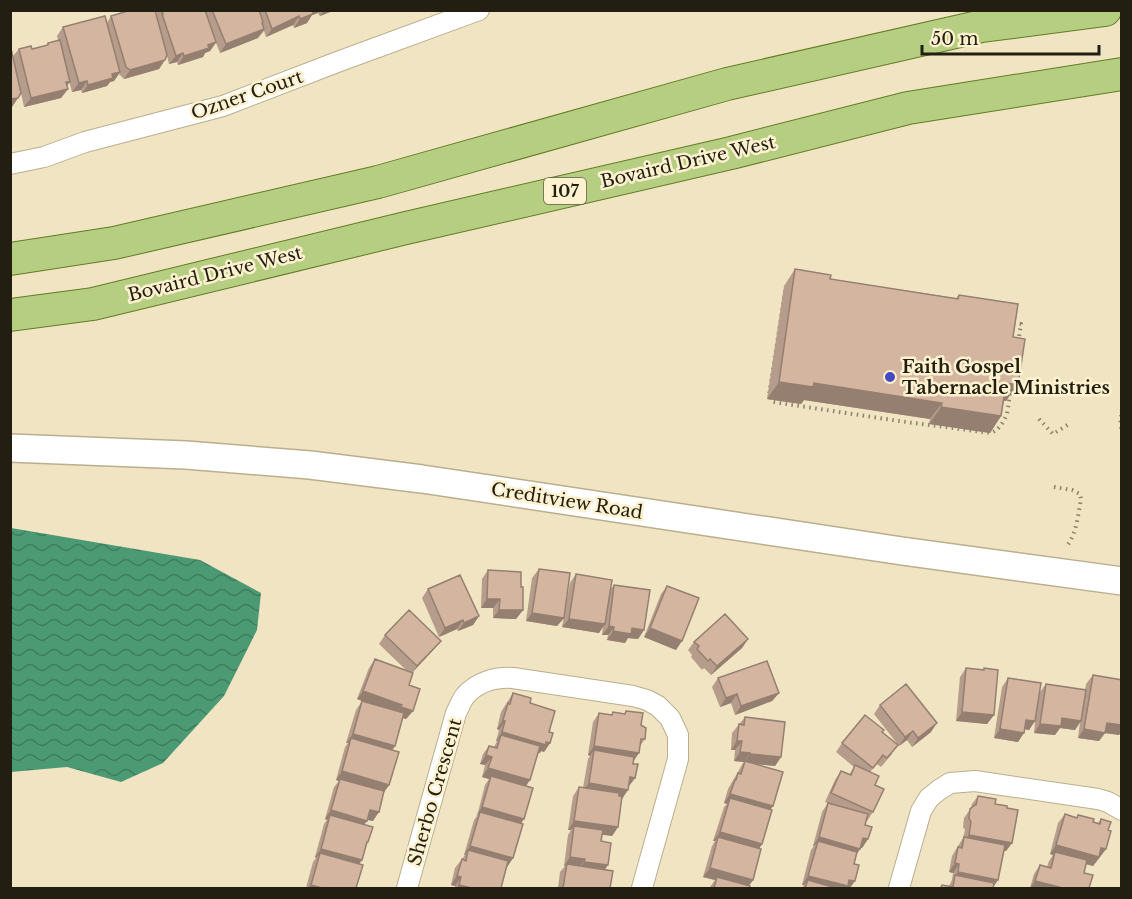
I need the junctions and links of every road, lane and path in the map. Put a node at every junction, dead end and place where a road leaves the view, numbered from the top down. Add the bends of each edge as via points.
1 (479, 10) edge
2 (1105, 10) edge
3 (1122, 74) edge
4 (10, 164) edge
5 (10, 259) edge
6 (10, 315) edge
7 (1122, 409) edge
8 (1006, 414) joint
9 (1039, 419) dead end
10 (1070, 424) dead end
11 (1122, 429) edge
12 (10, 448) edge
13 (1054, 487) dead end
14 (1068, 544) dead end
15 (1122, 581) edge
16 (1122, 810) edge
17 (407, 888) edge
18 (642, 888) edge
19 (899, 888) edge

1 - 4 street, Ozner Court via 223,106
2 - 5 main road via 982,26 727,84 378,182 114,243
3 - 6 main road, Bovaird Drive West / 107 via 908,108 93,304
7 - 11 path
8 - 8 path via 1021,324 785,292 769,395 773,402 991,433 999,429
9 - 10 path via 1053,434
12 - 15 street, Creditview Road via 310,465
13 - 14 path via 1080,494 1073,538
16 - 19 street via 1108,802 1075,796 975,781 950,783 929,798 921,811
17 - 18 street, Sherbo Crescent via 456,714 464,697 474,688 502,677 633,696 658,706 670,718 678,735 678,759

